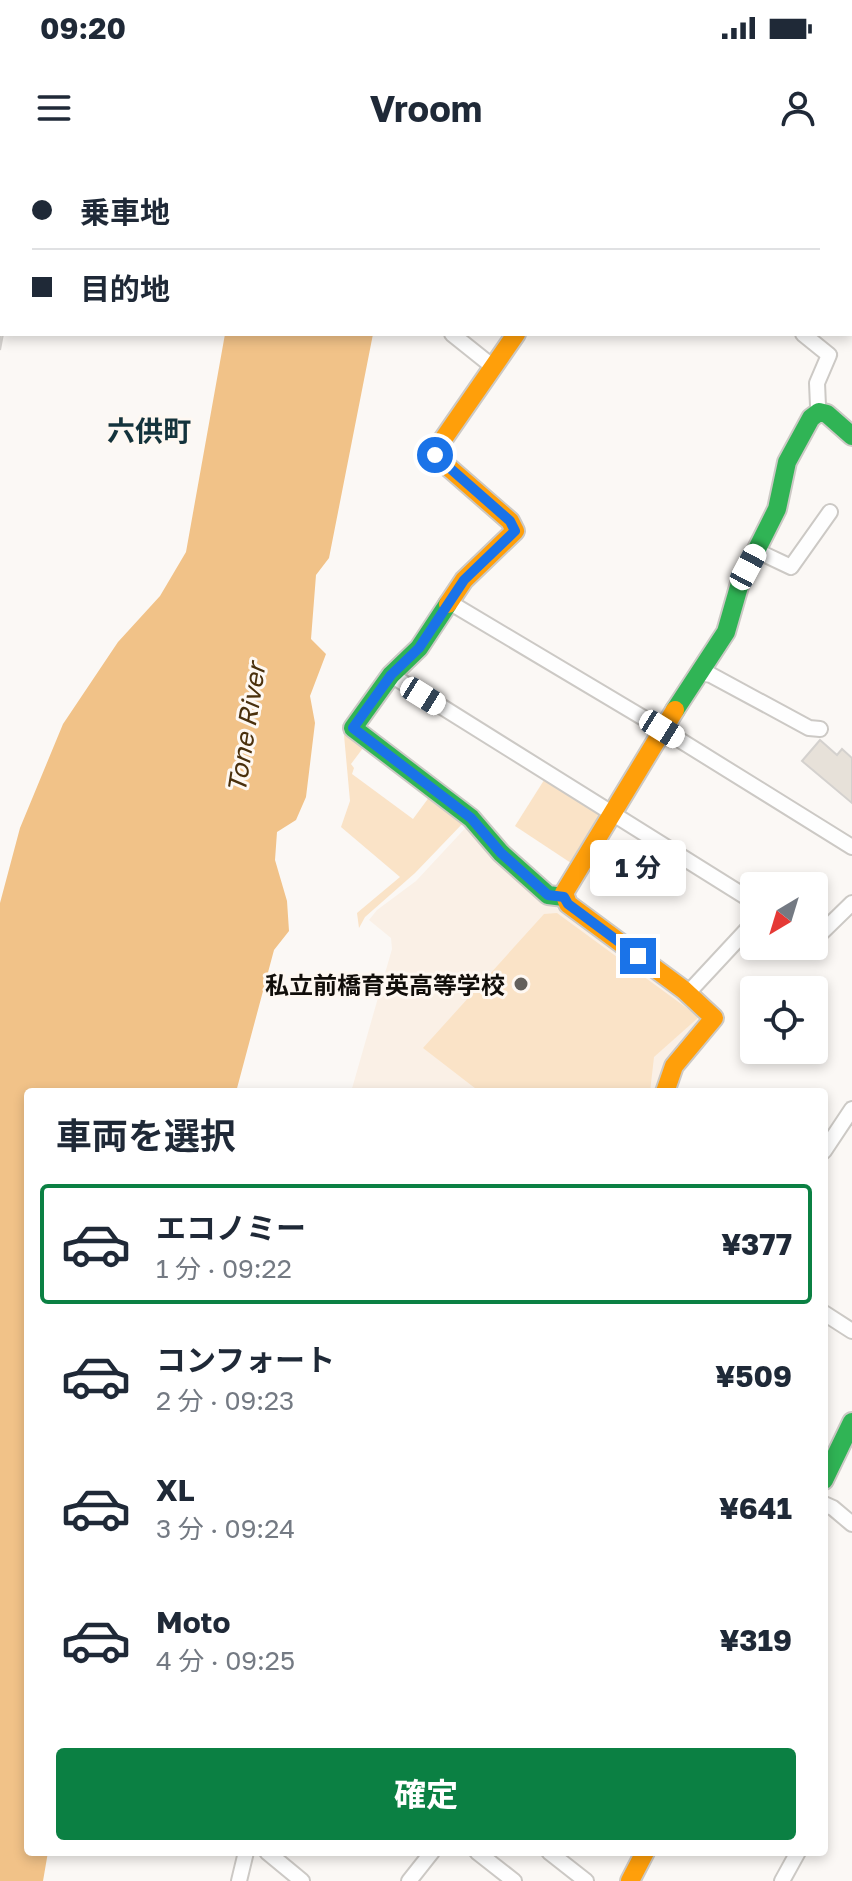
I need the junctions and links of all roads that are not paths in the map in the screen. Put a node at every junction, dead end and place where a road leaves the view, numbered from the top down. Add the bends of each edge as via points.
1 (454, 336) edge
2 (514, 336) edge
3 (805, 336) edge
4 (492, 366) junction
5 (818, 406) dead end
6 (852, 436) edge
7 (830, 512) dead end
8 (757, 551) junction
9 (449, 602) junction
10 (700, 673) junction
11 (391, 675) junction
12 (662, 729) junction
13 (820, 729) dead end
14 (612, 813) junction
15 (852, 847) edge
16 (740, 893) edge
17 (564, 897) junction
18 (852, 903) edge
19 (828, 926) edge
20 (740, 937) edge
21 (687, 994) junction
22 (666, 1088) edge
23 (852, 1109) edge
24 (828, 1145) edge
25 (828, 1316) edge
26 (852, 1331) edge
27 (852, 1422) edge
28 (828, 1472) edge
29 (828, 1506) edge
30 (852, 1524) edge
31 (245, 1856) edge
32 (272, 1856) edge
33 (429, 1856) edge
34 (482, 1856) edge
35 (552, 1856) edge
36 (643, 1856) edge
37 (796, 1856) edge
38 (569, 1876) edge
39 (239, 1881) edge
40 (302, 1881) edge
41 (409, 1881) edge
42 (514, 1881) edge
43 (586, 1881) edge
44 (630, 1881) edge
45 (782, 1881) edge

1 - 4 street
2 - 4 street
3 - 5 street via 829,355 817,383
4 - 9 street via 435,455 515,529
6 - 8 street via 827,414 811,418 787,462 777,509
7 - 8 street via 791,567
8 - 10 street via 737,591 729,628
9 - 11 street via 419,648
9 - 12 street
10 - 12 street
10 - 13 street
11 - 14 street
11 - 17 street via 354,724 355,732 471,818 548,895
12 - 14 street
12 - 15 street
14 - 16 street
14 - 17 street
17 - 21 street
18 - 19 street
20 - 21 street
21 - 22 street via 714,1018 674,1066
23 - 24 street
25 - 26 street
27 - 28 street
29 - 30 street
31 - 39 street
32 - 40 street
33 - 41 street
34 - 42 street
35 - 38 street
36 - 44 street
37 - 45 street
38 - 43 street

